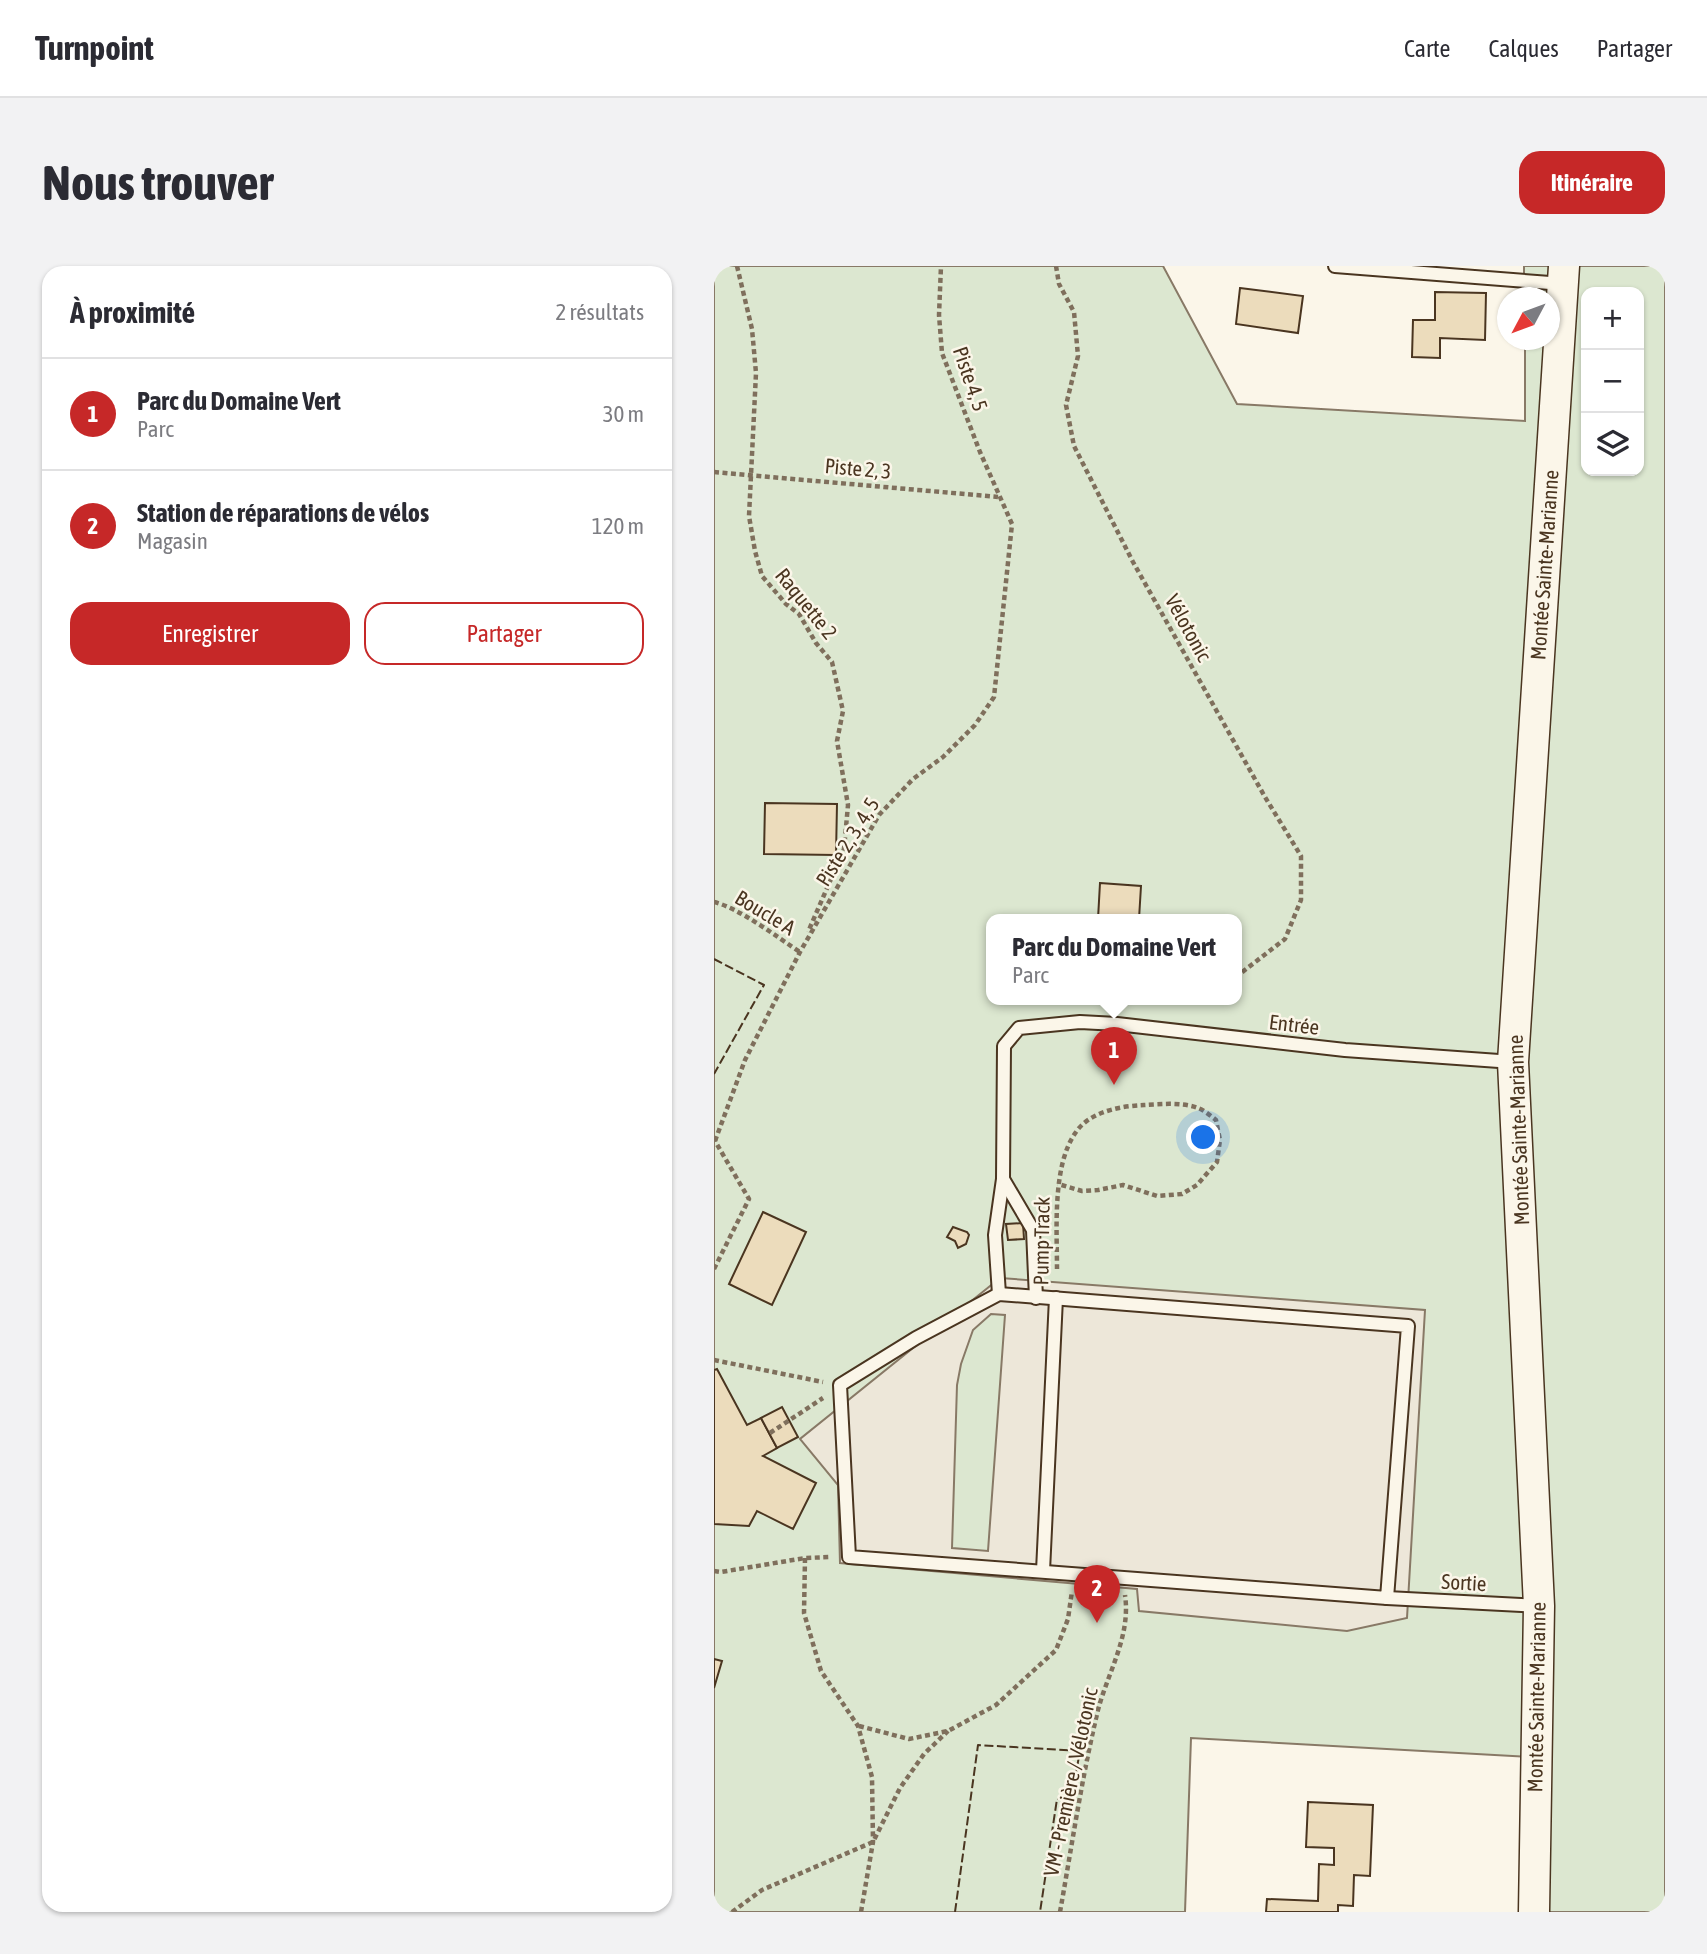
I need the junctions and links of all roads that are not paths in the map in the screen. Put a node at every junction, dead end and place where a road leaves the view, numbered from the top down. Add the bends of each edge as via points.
1 (1335, 266) edge
2 (1564, 275) edge
3 (1513, 1062) junction
4 (1003, 1179) junction
5 (999, 1294) junction
6 (1036, 1298) junction
7 (1056, 1298) junction
8 (1043, 1571) junction
9 (1387, 1598) junction
10 (1539, 1606) junction
11 (1534, 1912) edge

1 - 2 lane
2 - 3 street, Montée Sainte-Marianne
3 - 4 lane, Entrée via 1345,1050 1117,1024 1018,1028 1004,1046
3 - 10 street, Montée Sainte-Marianne
4 - 5 lane, Entrée via 995,1235
4 - 6 lane via 1033,1230
5 - 6 lane
5 - 8 lane, Sortie via 840,1385 849,1557
6 - 7 lane
7 - 8 lane
7 - 9 lane via 1408,1326
8 - 9 lane, Sortie
9 - 10 lane, Sortie
10 - 11 street, Montée Sainte-Marianne

